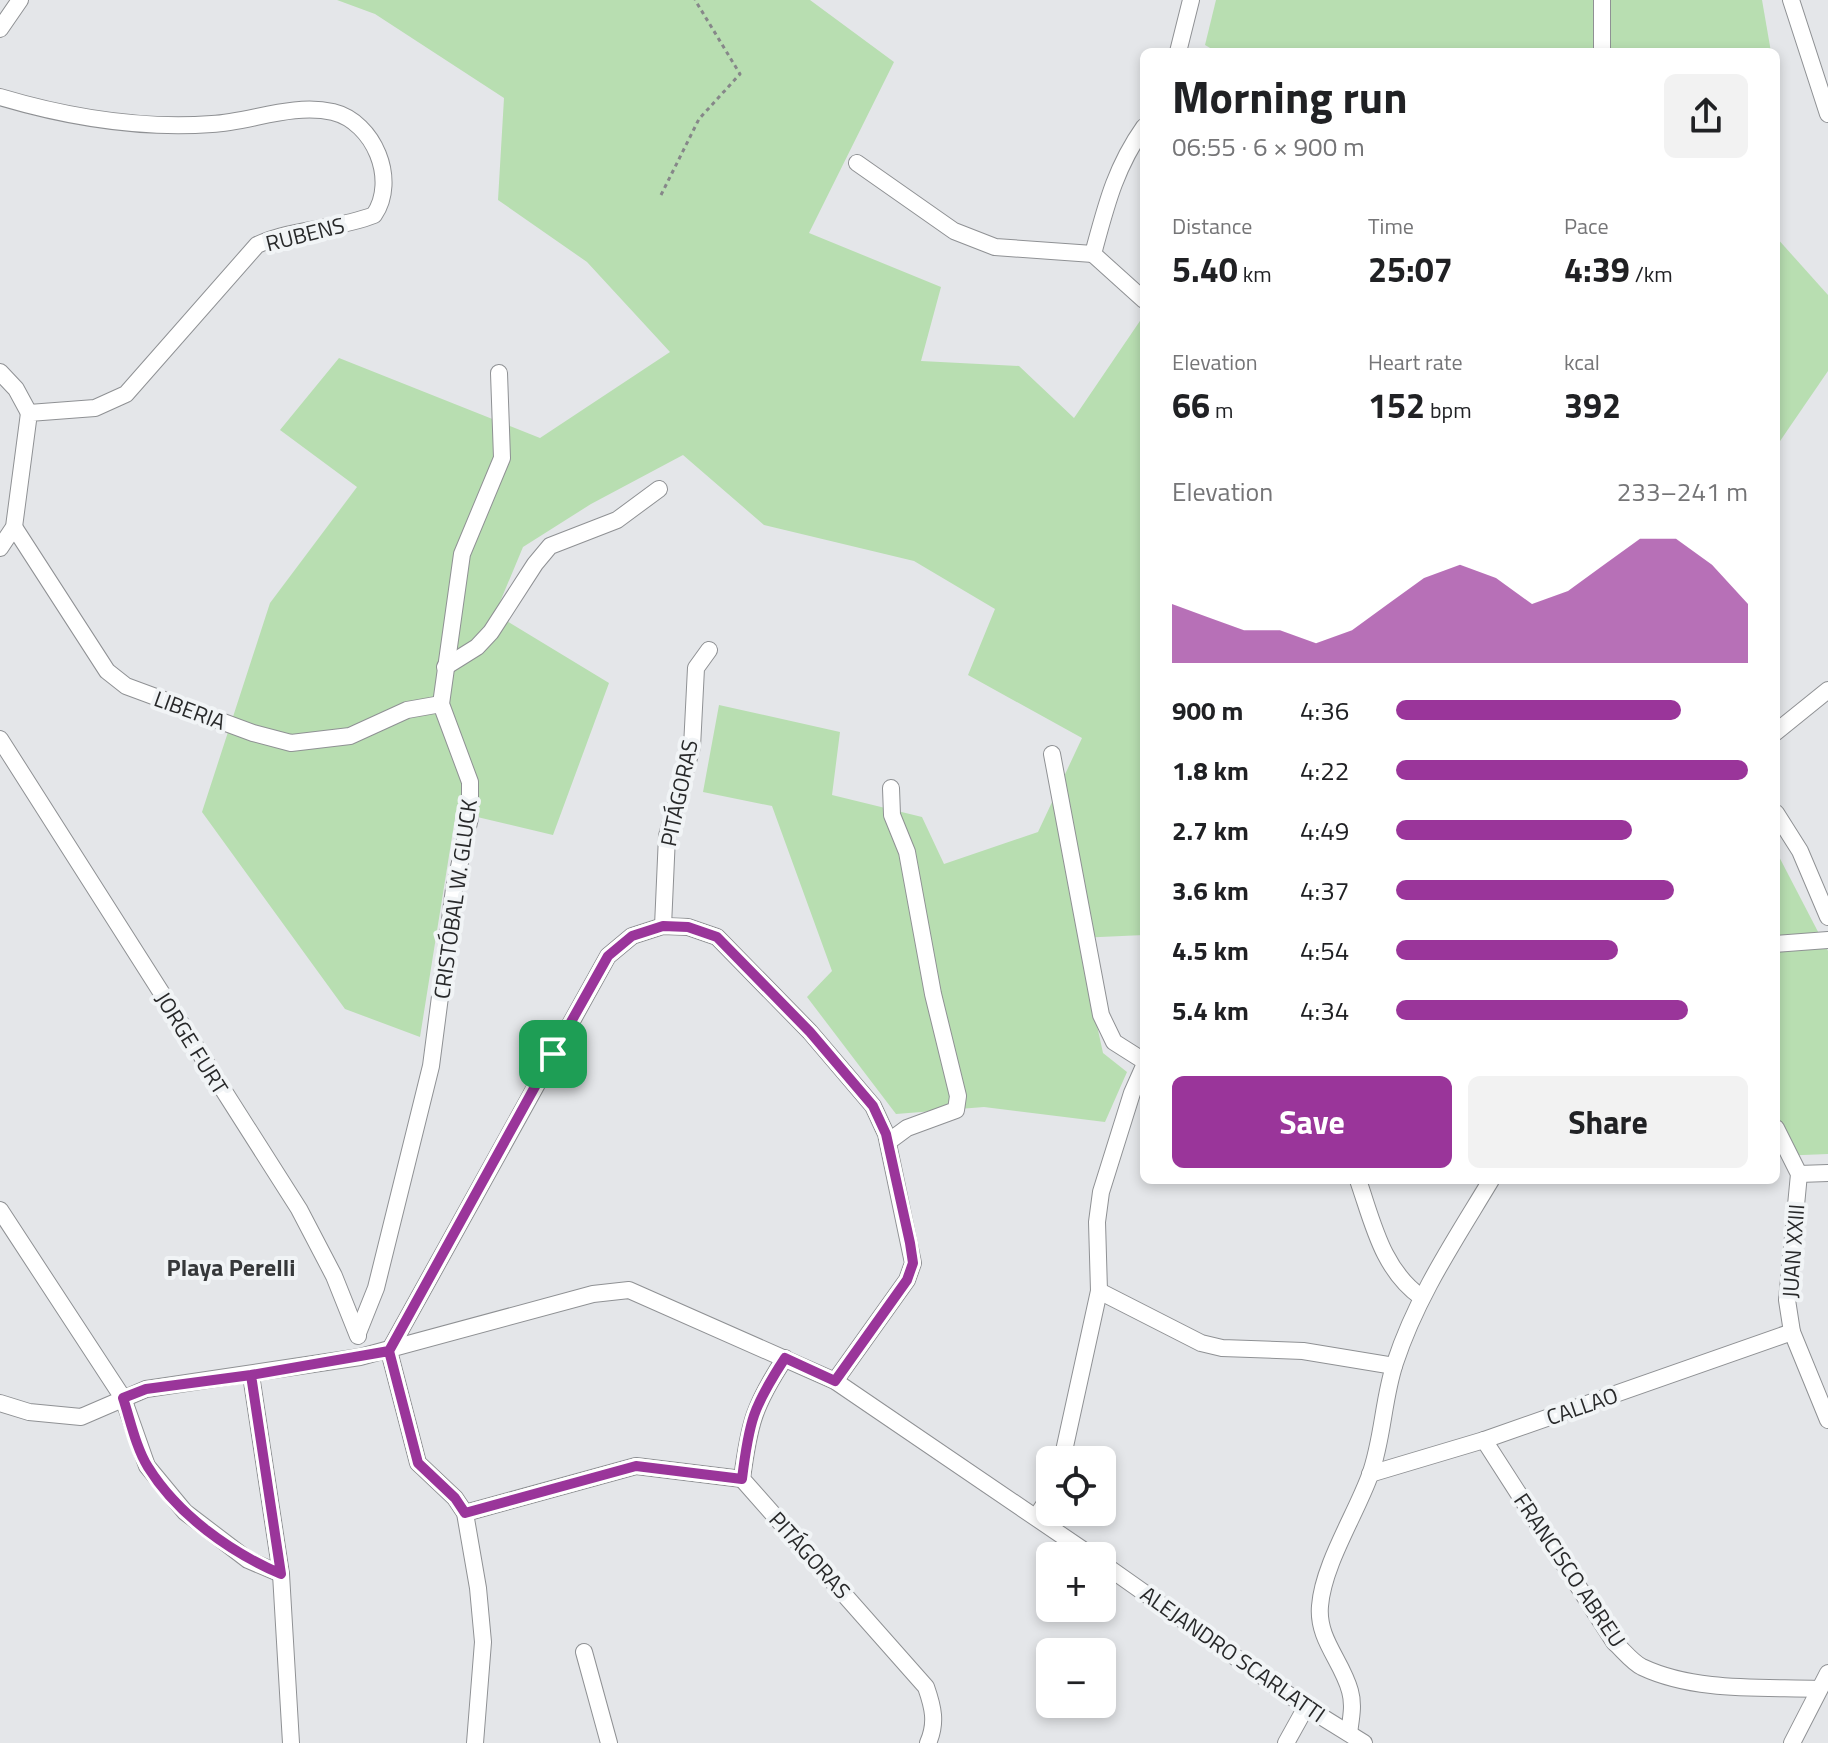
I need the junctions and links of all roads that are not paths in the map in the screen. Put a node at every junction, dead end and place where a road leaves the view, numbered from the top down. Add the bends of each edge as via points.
1 (20, 0) edge
2 (1191, 0) edge
3 (1602, 0) edge
4 (1791, 0) edge
5 (0, 29) edge
6 (1179, 48) edge
7 (1602, 48) edge
8 (0, 97) edge
9 (1828, 114) edge
10 (1140, 133) edge
11 (857, 163) dead end
12 (1093, 254) junction
13 (1140, 296) edge
14 (0, 372) edge
15 (499, 373) dead end
16 (29, 413) junction
17 (659, 489) dead end
18 (14, 527) junction
19 (0, 548) edge
20 (709, 650) dead end
21 (445, 667) junction
22 (1828, 690) edge
23 (441, 704) junction
24 (1780, 729) edge
25 (0, 739) edge
26 (1052, 754) dead end
27 (891, 788) dead end
28 (1780, 819) edge
29 (1828, 917) edge
30 (663, 926) junction
31 (1828, 940) edge
32 (1780, 944) edge
33 (1140, 1060) edge
34 (1140, 1073) edge
35 (1780, 1136) edge
36 (888, 1142) junction
37 (1828, 1173) edge
38 (1799, 1174) junction
39 (1359, 1184) edge
40 (1489, 1184) edge
41 (0, 1210) edge
42 (1099, 1291) junction
43 (1421, 1297) junction
44 (1792, 1332) junction
45 (358, 1333) junction
46 (389, 1351) junction
47 (360, 1357) junction
48 (785, 1358) junction
49 (1394, 1366) junction
50 (251, 1375) junction
51 (835, 1381) junction
52 (123, 1398) junction
53 (0, 1403) edge
54 (1828, 1420) edge
55 (1484, 1440) junction
56 (1065, 1446) edge
57 (1370, 1474) junction
58 (742, 1479) junction
59 (465, 1513) junction
60 (1036, 1517) edge
61 (1049, 1526) edge
62 (1072, 1542) edge
63 (1116, 1573) edge
64 (281, 1574) junction
65 (584, 1652) dead end
66 (1828, 1673) edge
67 (1818, 1689) junction
68 (1306, 1707) junction
69 (1349, 1733) junction
70 (291, 1743) edge
71 (475, 1743) edge
72 (609, 1743) edge
73 (928, 1743) edge
74 (1286, 1743) edge
75 (1364, 1743) edge
76 (1792, 1743) edge

1 - 5 street
2 - 6 street
3 - 7 street
4 - 9 street
8 - 16 street, RUBENS via 98,119 199,125 305,110 333,112 352,120 372,141 384,191 374,215 257,245 126,394 95,408
10 - 12 street via 1115,176
11 - 12 street via 954,231 995,247
12 - 13 street
14 - 16 street
15 - 21 street, CRISTÓBAL W. GLUCK via 502,458 462,554
16 - 18 street
17 - 21 street via 617,520 550,546 491,632
18 - 19 street
18 - 23 street, LIBERIA via 107,671 126,686 291,743 350,736 407,710
20 - 30 street, PITÁGORAS via 696,668 692,747 667,836
21 - 23 street, CRISTÓBAL W. GLUCK
22 - 24 street
23 - 45 street, CRISTÓBAL W. GLUCK via 470,782 470,818 454,889 431,1066 376,1288
25 - 45 street, JORGE FURT via 299,1209
26 - 33 street via 1101,1015 1114,1042
27 - 36 street via 892,815 907,852 958,1096 956,1110 907,1128
28 - 29 street
30 - 36 street via 688,927 717,937 873,1106
30 - 46 street via 632,936 608,956
31 - 32 street
34 - 42 street via 1101,1192
35 - 38 street, JUAN XXIII
36 - 51 street via 913,1263 907,1280
37 - 38 street
38 - 44 street, JUAN XXIII via 1787,1300
39 - 43 street via 1391,1269
40 - 43 street
41 - 52 street
42 - 49 street via 1201,1343 1303,1351
42 - 56 street
43 - 49 street
44 - 54 street, JUAN XXIII
44 - 55 street, CALLAO
45 - 47 street, JORGE FURT
46 - 47 street
46 - 48 street via 593,1294 629,1290
46 - 59 street via 418,1463
47 - 50 street
48 - 51 street
48 - 58 street via 758,1400
49 - 57 street
50 - 52 street via 146,1389
50 - 64 street
51 - 60 street
52 - 53 street via 81,1417
52 - 64 street via 147,1466 185,1512 248,1560
55 - 57 street, CALLAO
55 - 67 street, FRANCISCO ABREU via 1614,1642 1639,1665 1719,1685
57 - 69 street via 1320,1606 1322,1634 1350,1688
58 - 59 street via 636,1466
58 - 73 street, PITÁGORAS via 926,1687 935,1728
59 - 71 street via 483,1642
61 - 62 street
63 - 68 street, ALEJANDRO SCARLATTI
64 - 70 street
65 - 72 street
66 - 67 street
67 - 76 street
68 - 69 street, ALEJANDRO SCARLATTI
68 - 74 street
69 - 75 street, ALEJANDRO SCARLATTI

